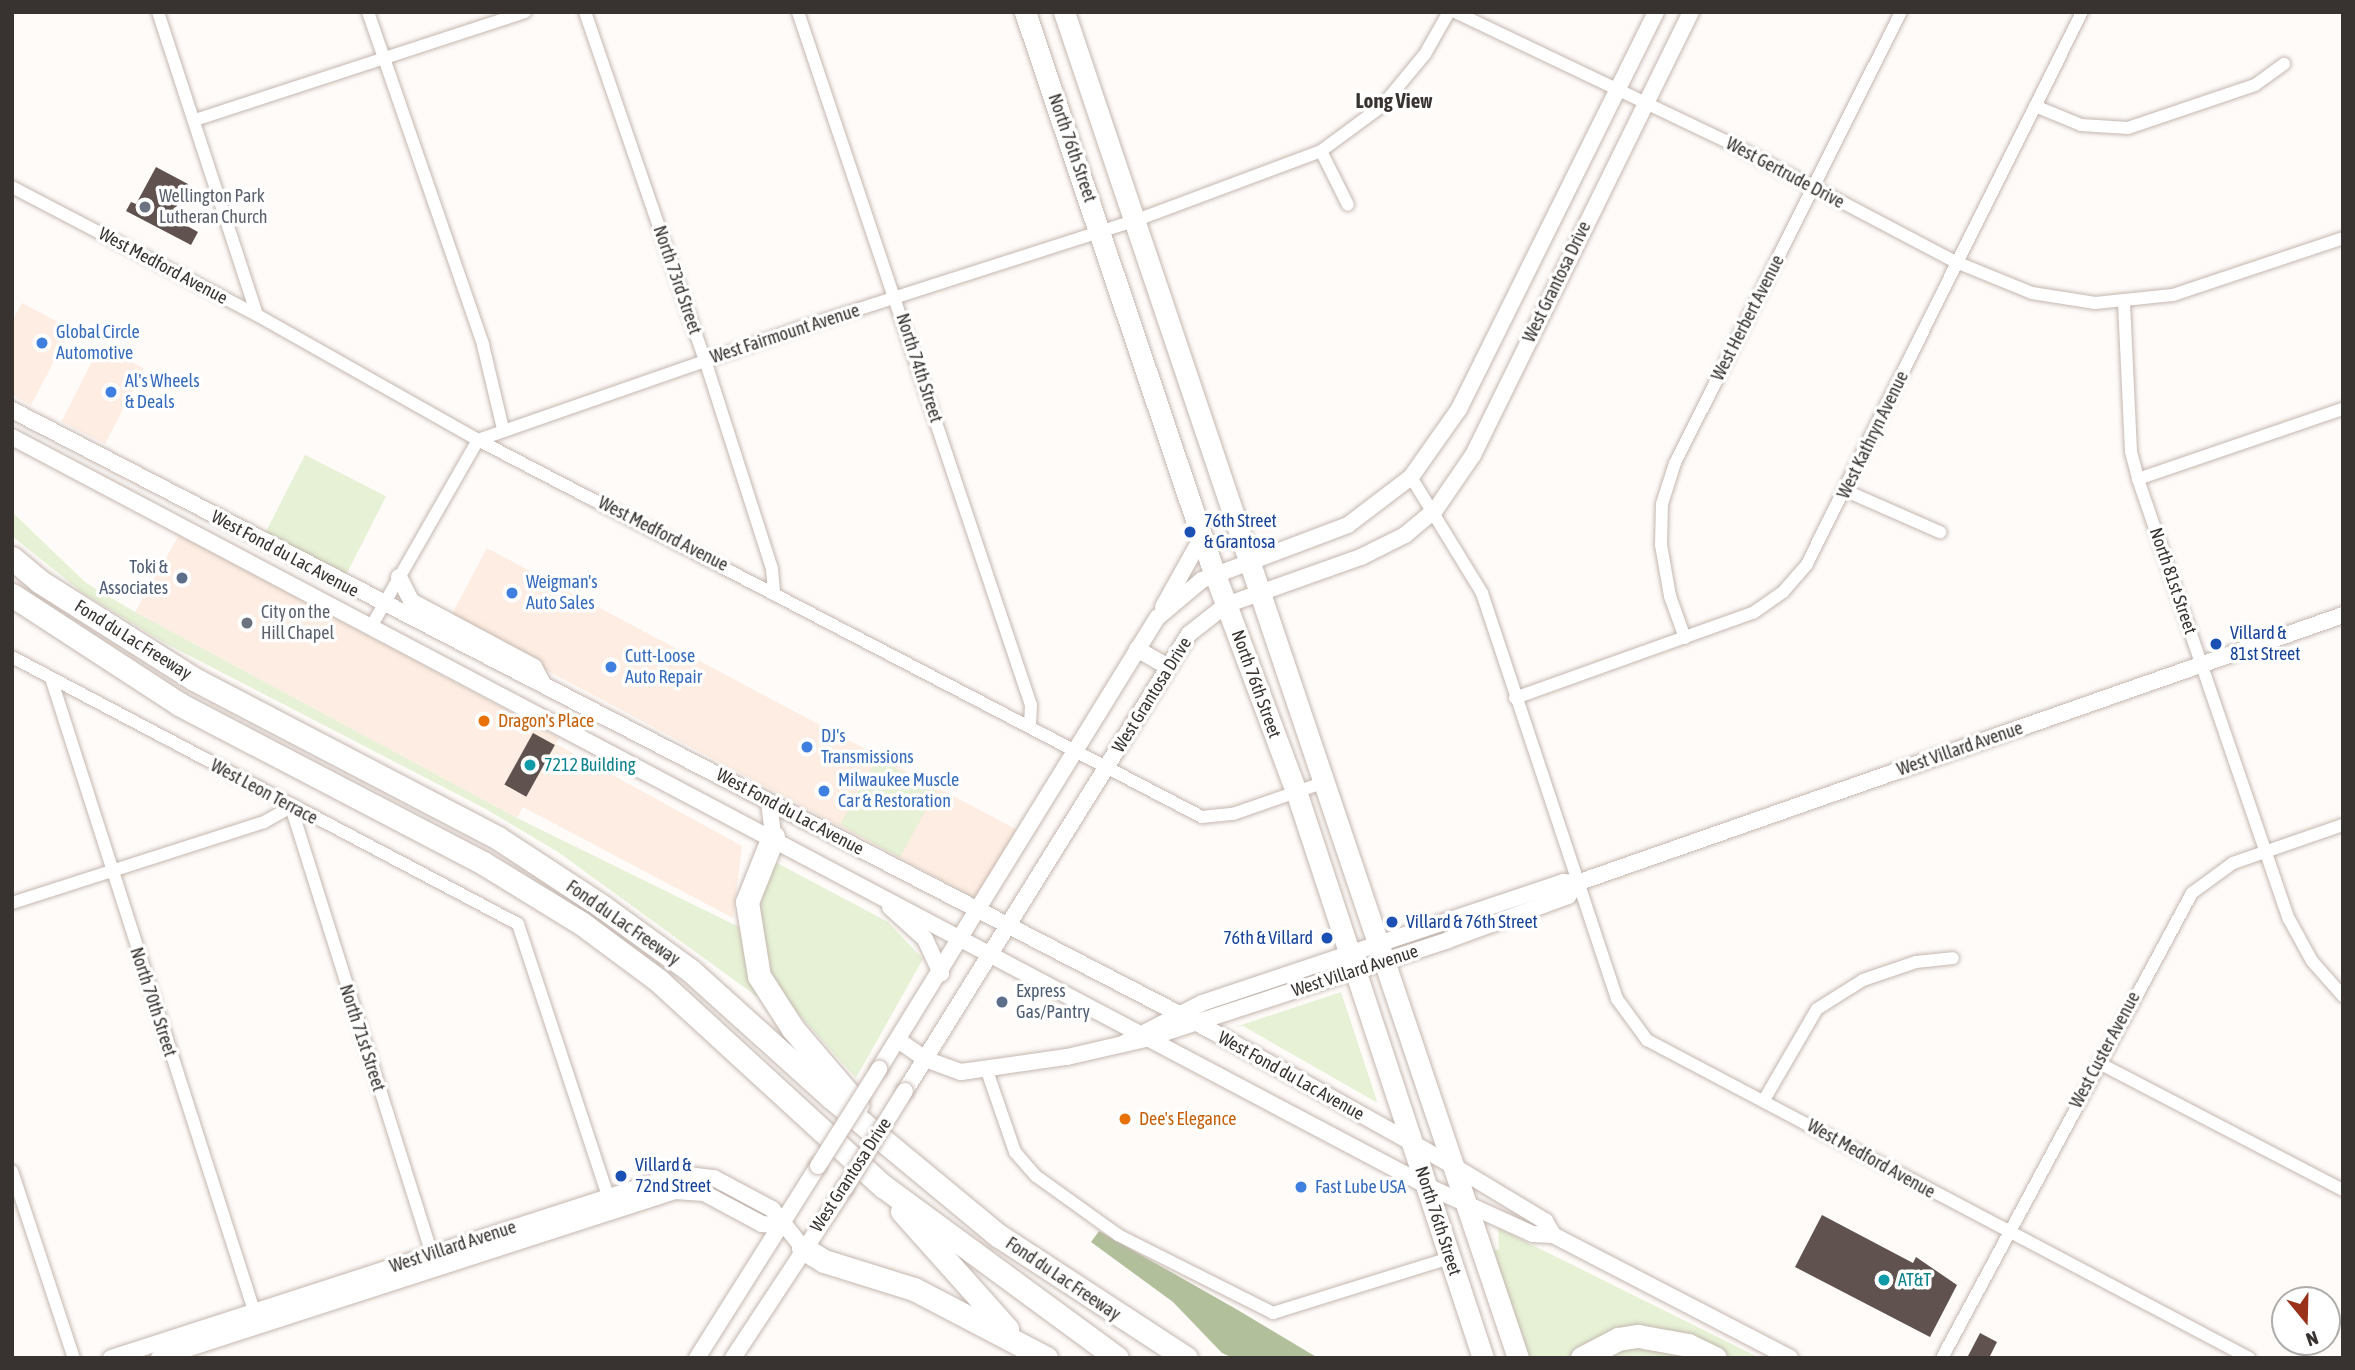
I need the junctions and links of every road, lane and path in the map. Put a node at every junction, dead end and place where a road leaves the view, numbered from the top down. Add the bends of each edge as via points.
1 (158, 12) edge
2 (368, 12) edge
3 (525, 12) edge
4 (585, 12) edge
5 (798, 12) edge
6 (1026, 12) edge
7 (1063, 12) edge
8 (1448, 12) edge
9 (1455, 12) edge
10 (1656, 12) edge
11 (1691, 12) edge
12 (1901, 12) edge
13 (2082, 12) edge
14 (384, 60) junction
15 (2284, 64) dead end
16 (1617, 91) junction
17 (1645, 102) junction
18 (2035, 106) junction
19 (195, 120) junction
20 (1321, 151) junction
21 (12, 187) edge
22 (1812, 189) junction
23 (1348, 205) dead end
24 (1134, 221) junction
25 (1101, 230) junction
26 (2343, 238) edge
27 (1956, 262) junction
28 (896, 299) junction
29 (2124, 303) junction
30 (257, 315) junction
31 (705, 360) junction
32 (2343, 409) edge
33 (12, 410) edge
34 (503, 429) junction
35 (12, 437) edge
36 (478, 440) junction
37 (1411, 477) junction
38 (2137, 479) junction
39 (1846, 491) junction
40 (1436, 509) junction
41 (1940, 532) dead end
42 (1202, 537) junction
43 (12, 558) edge
44 (1247, 565) junction
45 (1216, 576) junction
46 (399, 577) junction
47 (774, 590) junction
48 (1256, 593) junction
49 (12, 596) edge
50 (1226, 604) junction
51 (382, 606) junction
52 (2343, 615) edge
53 (1157, 618) junction
54 (372, 625) junction
55 (1685, 638) junction
56 (1137, 649) junction
57 (12, 657) edge
58 (2202, 664) junction
59 (1167, 666) junction
60 (51, 678) junction
61 (544, 684) junction
62 (1515, 698) junction
63 (1030, 726) junction
64 (1074, 750) junction
65 (1105, 771) junction
66 (1325, 782) junction
67 (1296, 791) junction
68 (769, 802) junction
69 (290, 807) junction
70 (2343, 825) edge
71 (772, 837) junction
72 (2265, 851) junction
73 (110, 873) junction
74 (861, 883) junction
75 (1577, 883) junction
76 (12, 903) edge
77 (979, 911) junction
78 (1008, 928) junction
79 (964, 939) junction
80 (992, 953) junction
81 (1382, 953) junction
82 (1954, 958) dead end
83 (1352, 962) junction
84 (941, 973) junction
85 (2343, 996) edge
86 (1175, 1012) junction
87 (1195, 1023) junction
88 (1144, 1035) junction
89 (898, 1040) junction
90 (925, 1059) junction
91 (2099, 1063) junction
92 (986, 1071) junction
93 (1763, 1100) junction
94 (1413, 1145) junction
95 (900, 1154) junction
96 (1452, 1165) junction
97 (12, 1171) edge
98 (883, 1186) junction
99 (1427, 1186) junction
100 (2343, 1190) edge
101 (1465, 1202) junction
102 (610, 1203) junction
103 (783, 1226) junction
104 (2005, 1233) junction
105 (1553, 1235) junction
106 (803, 1248) junction
107 (1450, 1258) junction
108 (434, 1261) junction
109 (257, 1318) junction
110 (1018, 1341) junction
111 (74, 1358) edge
112 (111, 1358) edge
113 (159, 1358) edge
114 (697, 1358) edge
115 (733, 1358) edge
116 (1046, 1358) edge
117 (1117, 1358) edge
118 (1186, 1358) edge
119 (1483, 1358) edge
120 (1518, 1358) edge
121 (1582, 1358) edge
122 (1715, 1358) edge
123 (1790, 1358) edge
124 (1942, 1358) edge
125 (2249, 1358) edge

1 - 19 street
2 - 14 street
3 - 14 street
4 - 31 street, North 73rd Street
5 - 28 street, North 74th Street
6 - 25 main road, North 76th Street
7 - 24 main road, North 76th Street
8 - 20 street, West Fairmount Avenue via 1424,54 1382,106
9 - 16 street, West Gertrude Drive
10 - 16 street, West Grantosa Drive
11 - 17 street, West Grantosa Drive
12 - 22 street, West Herbert Avenue
13 - 18 street, West Kathryn Avenue
14 - 19 street
14 - 34 street via 483,345
15 - 18 street via 2255,85 2128,128 2081,125
16 - 17 street, West Gertrude Drive
16 - 37 street, West Grantosa Drive via 1458,409
17 - 22 street, West Gertrude Drive
17 - 40 street, West Grantosa Drive via 1473,455
18 - 27 street, West Kathryn Avenue
19 - 30 street
20 - 23 street
20 - 24 street, West Fairmount Avenue
21 - 30 street, West Medford Avenue
22 - 27 street, West Gertrude Drive
22 - 55 street, West Herbert Avenue via 1675,463 1662,504 1661,545 1670,596
24 - 25 street, West Fairmount Avenue
24 - 44 main road, North 76th Street
25 - 28 street, West Fairmount Avenue
25 - 42 main road, North 76th Street
26 - 29 street, West Gertrude Drive via 2173,295
27 - 29 street, West Gertrude Drive via 2032,293
27 - 39 street, West Kathryn Avenue
28 - 31 street, West Fairmount Avenue
28 - 63 street, North 74th Street via 1031,705
29 - 38 street, North 81st Street via 2130,444
30 - 36 street, West Medford Avenue
31 - 34 street, West Fairmount Avenue
31 - 47 street, North 73rd Street via 772,569
32 - 38 street
33 - 51 street, West Fond du Lac Avenue
34 - 36 street, West Fairmount Avenue
35 - 54 street, West Fond du Lac Avenue
36 - 46 street
36 - 47 street, West Medford Avenue
37 - 40 street, West Medford Avenue
37 - 44 street, West Grantosa Drive via 1381,505 1348,525
38 - 58 street, North 81st Street
39 - 41 street
39 - 55 street, West Kathryn Avenue via 1807,564 1783,592 1753,613
40 - 48 street, West Grantosa Drive via 1405,535 1361,557
40 - 62 street, West Medford Avenue via 1482,593
42 - 45 main road, North 76th Street
42 - 53 street
43 - 95 highway, Fond du Lac Freeway via 39,581 194,679 498,838 603,907 691,971
44 - 45 street, West Grantosa Drive
44 - 48 main road, North 76th Street
45 - 50 main road, North 76th Street
45 - 53 street, West Grantosa Drive via 1189,589
46 - 51 street
46 - 61 street via 411,601 534,667
47 - 63 street, West Medford Avenue
48 - 50 street, West Grantosa Drive
48 - 66 main road, North 76th Street
49 - 98 highway, Fond du Lac Freeway via 179,704 483,863 581,923 659,981
50 - 59 street, West Grantosa Drive via 1189,634
50 - 67 main road, North 76th Street
51 - 54 street
51 - 61 street, West Fond du Lac Avenue
52 - 58 street, West Villard Avenue
53 - 56 street, West Grantosa Drive
54 - 71 street, West Fond du Lac Avenue
55 - 62 street, West Kathryn Avenue
56 - 59 street
56 - 64 street, West Grantosa Drive
57 - 60 street, West Leon Terrace
58 - 72 street, North 81st Street
58 - 75 street, West Villard Avenue
59 - 65 street, West Grantosa Drive
60 - 69 street, West Leon Terrace
60 - 73 street, North 70th Street
61 - 68 street, West Fond du Lac Avenue
62 - 75 street, West Medford Avenue
63 - 64 street, West Medford Avenue
64 - 65 street, West Medford Avenue
64 - 77 street, West Grantosa Drive
65 - 67 street, West Medford Avenue via 1202,817 1233,814
65 - 78 street, West Grantosa Drive
66 - 67 street, West Medford Avenue
66 - 81 main road, North 76th Street
67 - 83 main road, North 76th Street
68 - 71 street
68 - 77 street, West Fond du Lac Avenue
69 - 73 street via 264,822
69 - 102 street, West Leon Terrace via 518,924
69 - 108 street, North 71st Street
70 - 72 street, West Custer Avenue
71 - 74 street, West Fond du Lac Avenue
71 - 95 highway via 747,902 759,976 793,1029
72 - 85 street, North 81st Street via 2302,943
72 - 91 street, West Custer Avenue via 2207,878 2192,893
73 - 76 street
73 - 109 street, North 70th Street
74 - 79 street, West Fond du Lac Avenue
74 - 84 street via 925,939
75 - 81 street, West Villard Avenue via 1568,896
75 - 93 street, West Medford Avenue via 1617,999 1647,1040
77 - 78 street, West Fond du Lac Avenue
77 - 79 street, West Grantosa Drive
78 - 80 street, West Grantosa Drive
78 - 86 street, West Fond du Lac Avenue
79 - 80 street, West Fond du Lac Avenue
79 - 84 street, West Grantosa Drive
80 - 88 street, West Fond du Lac Avenue
80 - 90 street, West Grantosa Drive
81 - 83 street, West Villard Avenue
81 - 96 main road, North 76th Street
82 - 93 street via 1916,962 1863,979 1817,1009
83 - 86 street, West Villard Avenue
83 - 87 street, West Villard Avenue
83 - 94 main road, North 76th Street
84 - 89 street, West Grantosa Drive
86 - 87 street, West Fond du Lac Avenue
86 - 88 street, West Villard Avenue
87 - 88 street, West Villard Avenue
87 - 94 street, West Fond du Lac Avenue
88 - 92 street, West Villard Avenue
88 - 99 street, West Fond du Lac Avenue
89 - 90 street, West Villard Avenue
89 - 103 street, West Grantosa Drive, bridge
90 - 92 street, West Villard Avenue via 961,1072
90 - 106 street, West Grantosa Drive, bridge
91 - 100 street
91 - 104 street, West Custer Avenue
92 - 107 street via 1008,1135 1025,1165 1118,1235 1273,1313
93 - 104 street, West Medford Avenue
94 - 96 street, West Fond du Lac Avenue
94 - 99 main road, North 76th Street
95 - 118 highway, Fond du Lac Freeway via 999,1236
96 - 101 main road, North 76th Street
96 - 105 street, West Fond du Lac Avenue via 1545,1221
97 - 111 street
98 - 110 highway
98 - 117 highway, Fond du Lac Freeway
99 - 101 street, West Fond du Lac Avenue
99 - 107 main road, North 76th Street
101 - 105 street, West Fond du Lac Avenue via 1533,1234
101 - 120 main road, North 76th Street
102 - 103 street, West Villard Avenue via 670,1176 703,1175 772,1209
102 - 108 street, West Villard Avenue
103 - 106 street, West Villard Avenue
103 - 114 street, West Grantosa Drive
104 - 124 street, West Custer Avenue
104 - 125 street, West Medford Avenue
105 - 123 street, West Fond du Lac Avenue
106 - 110 highway via 824,1261 914,1289
106 - 115 street, West Grantosa Drive
107 - 119 main road, North 76th Street
108 - 109 street, West Villard Avenue
109 - 112 street, West Villard Avenue
109 - 113 street, West Villard Avenue
110 - 116 highway
121 - 122 highway via 1609,1342 1638,1336 1688,1345

